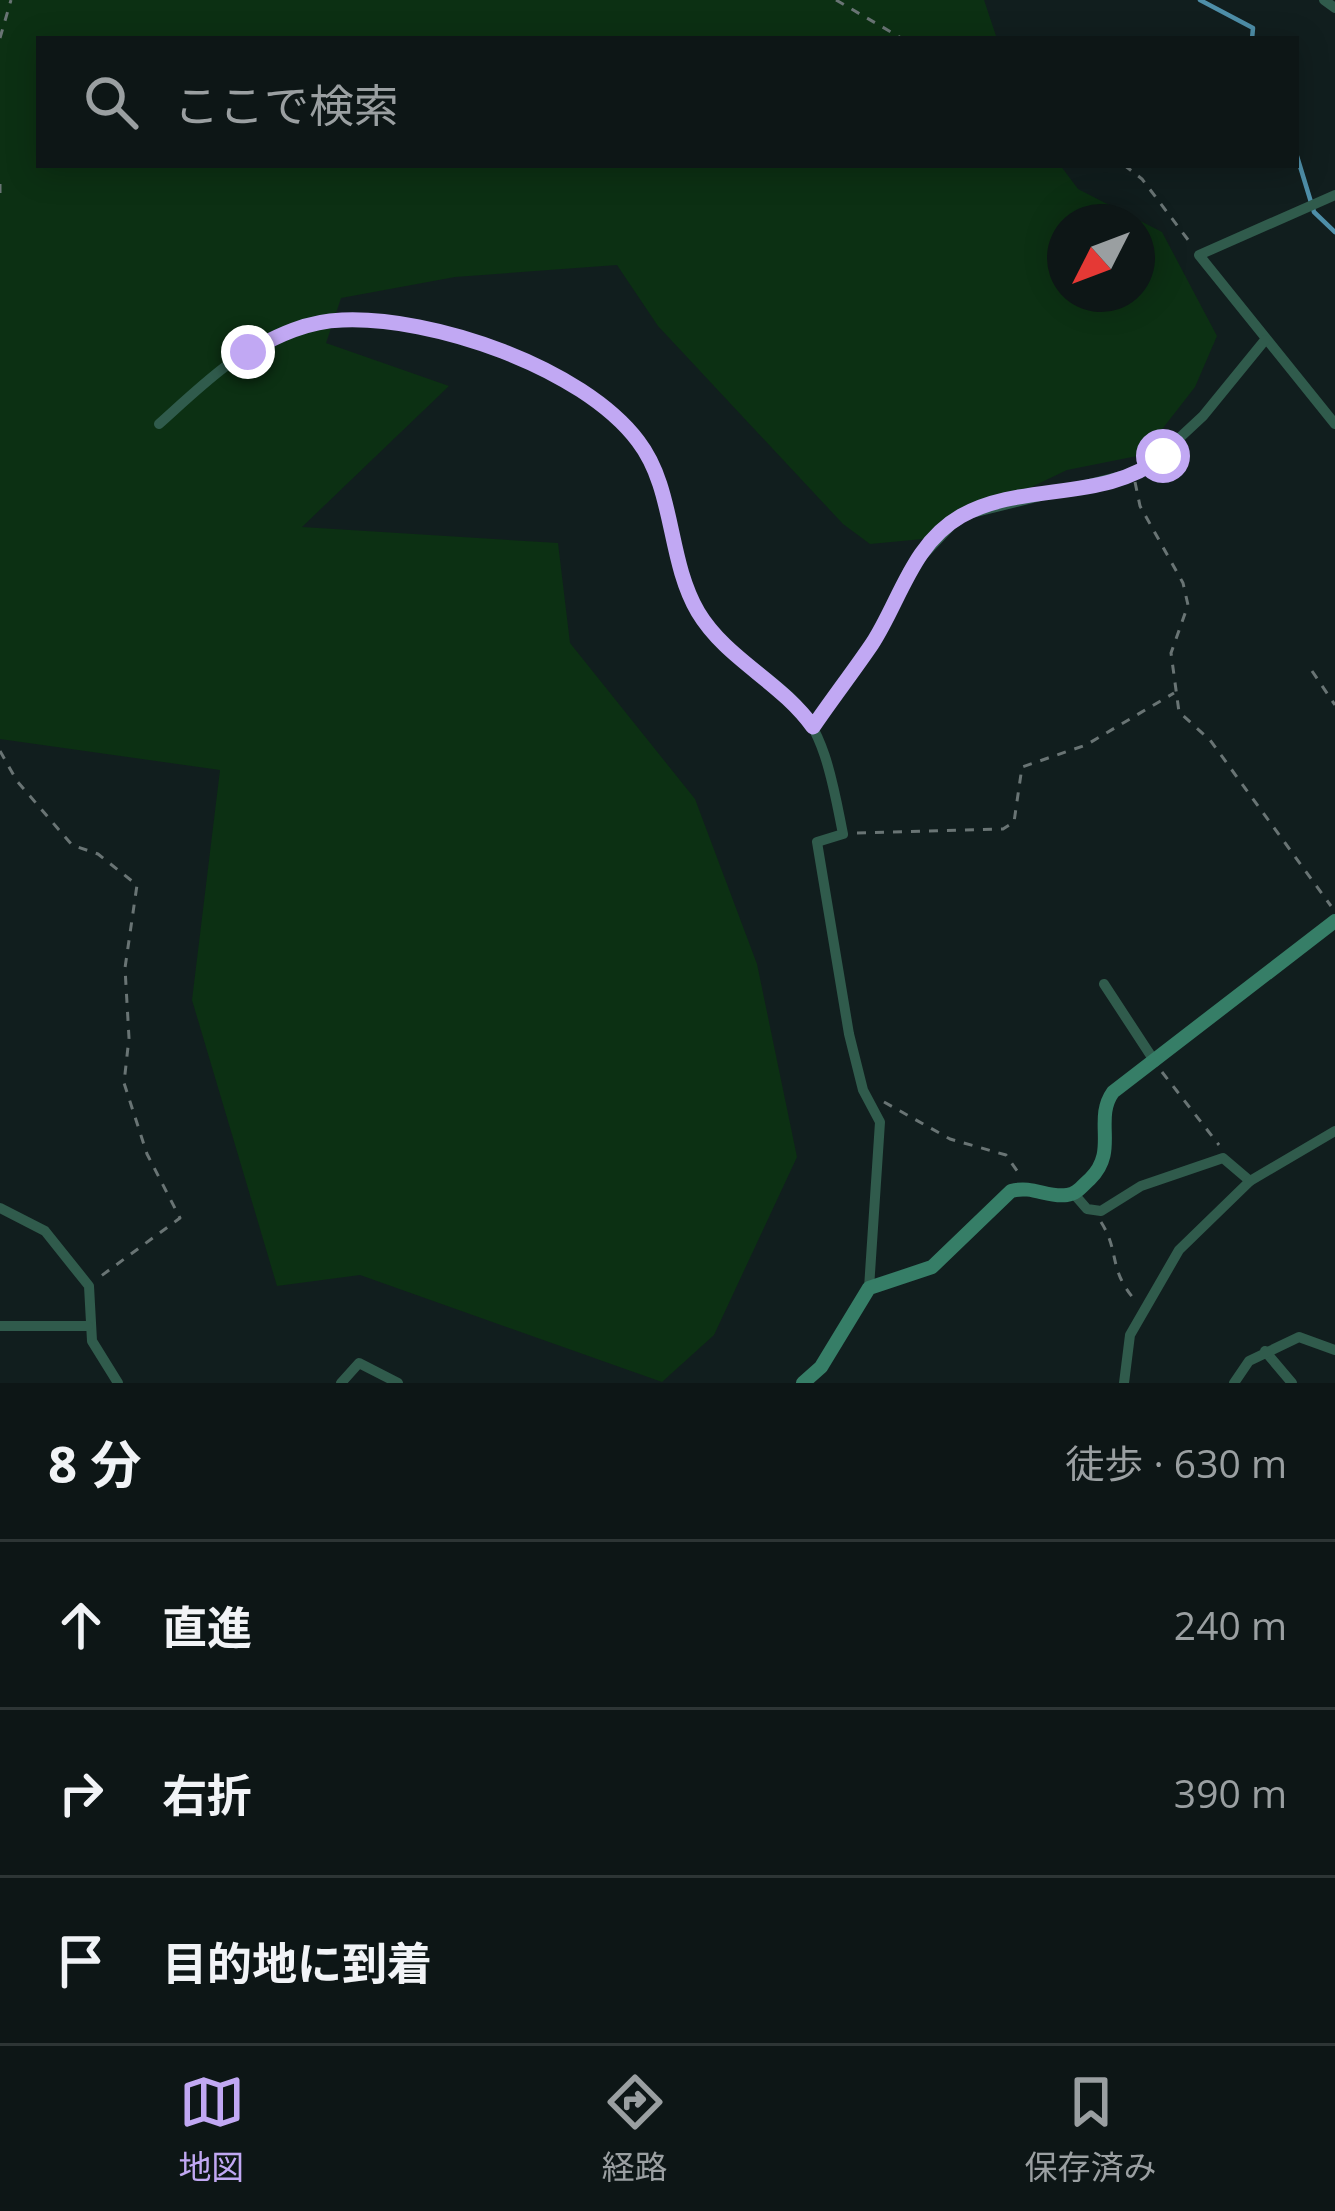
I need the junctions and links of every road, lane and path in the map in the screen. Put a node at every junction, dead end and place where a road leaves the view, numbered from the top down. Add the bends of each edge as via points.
1 (11, 0) edge
2 (836, 0) edge
3 (1324, 0) edge
4 (1335, 8) edge
5 (898, 36) edge
6 (0, 38) edge
7 (1128, 168) edge
8 (0, 184) edge
9 (0, 194) edge
10 (1335, 195) edge
11 (1199, 255) junction
12 (1265, 340) junction
13 (159, 424) dead end
14 (1335, 424) edge
15 (1133, 476) junction
16 (1312, 671) dead end
17 (1176, 692) junction
18 (1335, 705) edge
19 (813, 727) junction
20 (0, 751) edge
21 (843, 834) junction
22 (1335, 917) edge
23 (1104, 984) dead end
24 (1155, 1062) junction
25 (863, 1090) junction
26 (1335, 1131) edge
27 (1231, 1160) junction
28 (1250, 1181) junction
29 (1028, 1186) junction
30 (1074, 1194) junction
31 (0, 1208) edge
32 (1095, 1212) junction
33 (89, 1286) junction
34 (869, 1288) junction
35 (1143, 1310) junction
36 (88, 1326) junction
37 (0, 1327) edge
38 (1335, 1350) edge
39 (1265, 1351) junction
40 (118, 1383) edge
41 (340, 1383) edge
42 (398, 1383) edge
43 (803, 1383) edge
44 (1124, 1383) edge
45 (1234, 1383) edge
46 (1292, 1383) edge

1 - 6 path
2 - 5 path
3 - 4 street
7 - 11 path
8 - 9 path
10 - 11 street
11 - 12 street
12 - 14 street
12 - 15 street via 1203,416
13 - 19 street via 277,335 340,320 426,328 549,373 612,412 639,442 699,613
15 - 17 path via 1140,506 1184,583 1188,605 1171,652
15 - 19 street via 960,516 908,571 875,639
16 - 18 path
17 - 21 path via 1086,746 1022,767 1014,822 1003,829
17 - 22 path via 1183,721 1210,740
19 - 21 street
20 - 33 path via 72,844 136,885 124,1083 180,1218
21 - 25 street via 817,842
22 - 24 main road
23 - 24 street
24 - 27 path
24 - 30 main road via 1106,1102 1108,1152
25 - 29 path via 950,1139 1006,1155
25 - 34 street via 880,1122
26 - 28 street
27 - 28 street
27 - 32 street via 1213,1159
28 - 35 street via 1179,1250
29 - 30 main road
29 - 34 main road via 997,1201 932,1267
30 - 32 street
31 - 33 street via 45,1231
32 - 35 path via 1113,1244 1114,1271
33 - 36 street
34 - 43 main road
35 - 44 street via 1130,1335
36 - 37 street
36 - 40 street
38 - 39 street via 1299,1337
39 - 45 street
39 - 46 street
41 - 42 street via 359,1363

